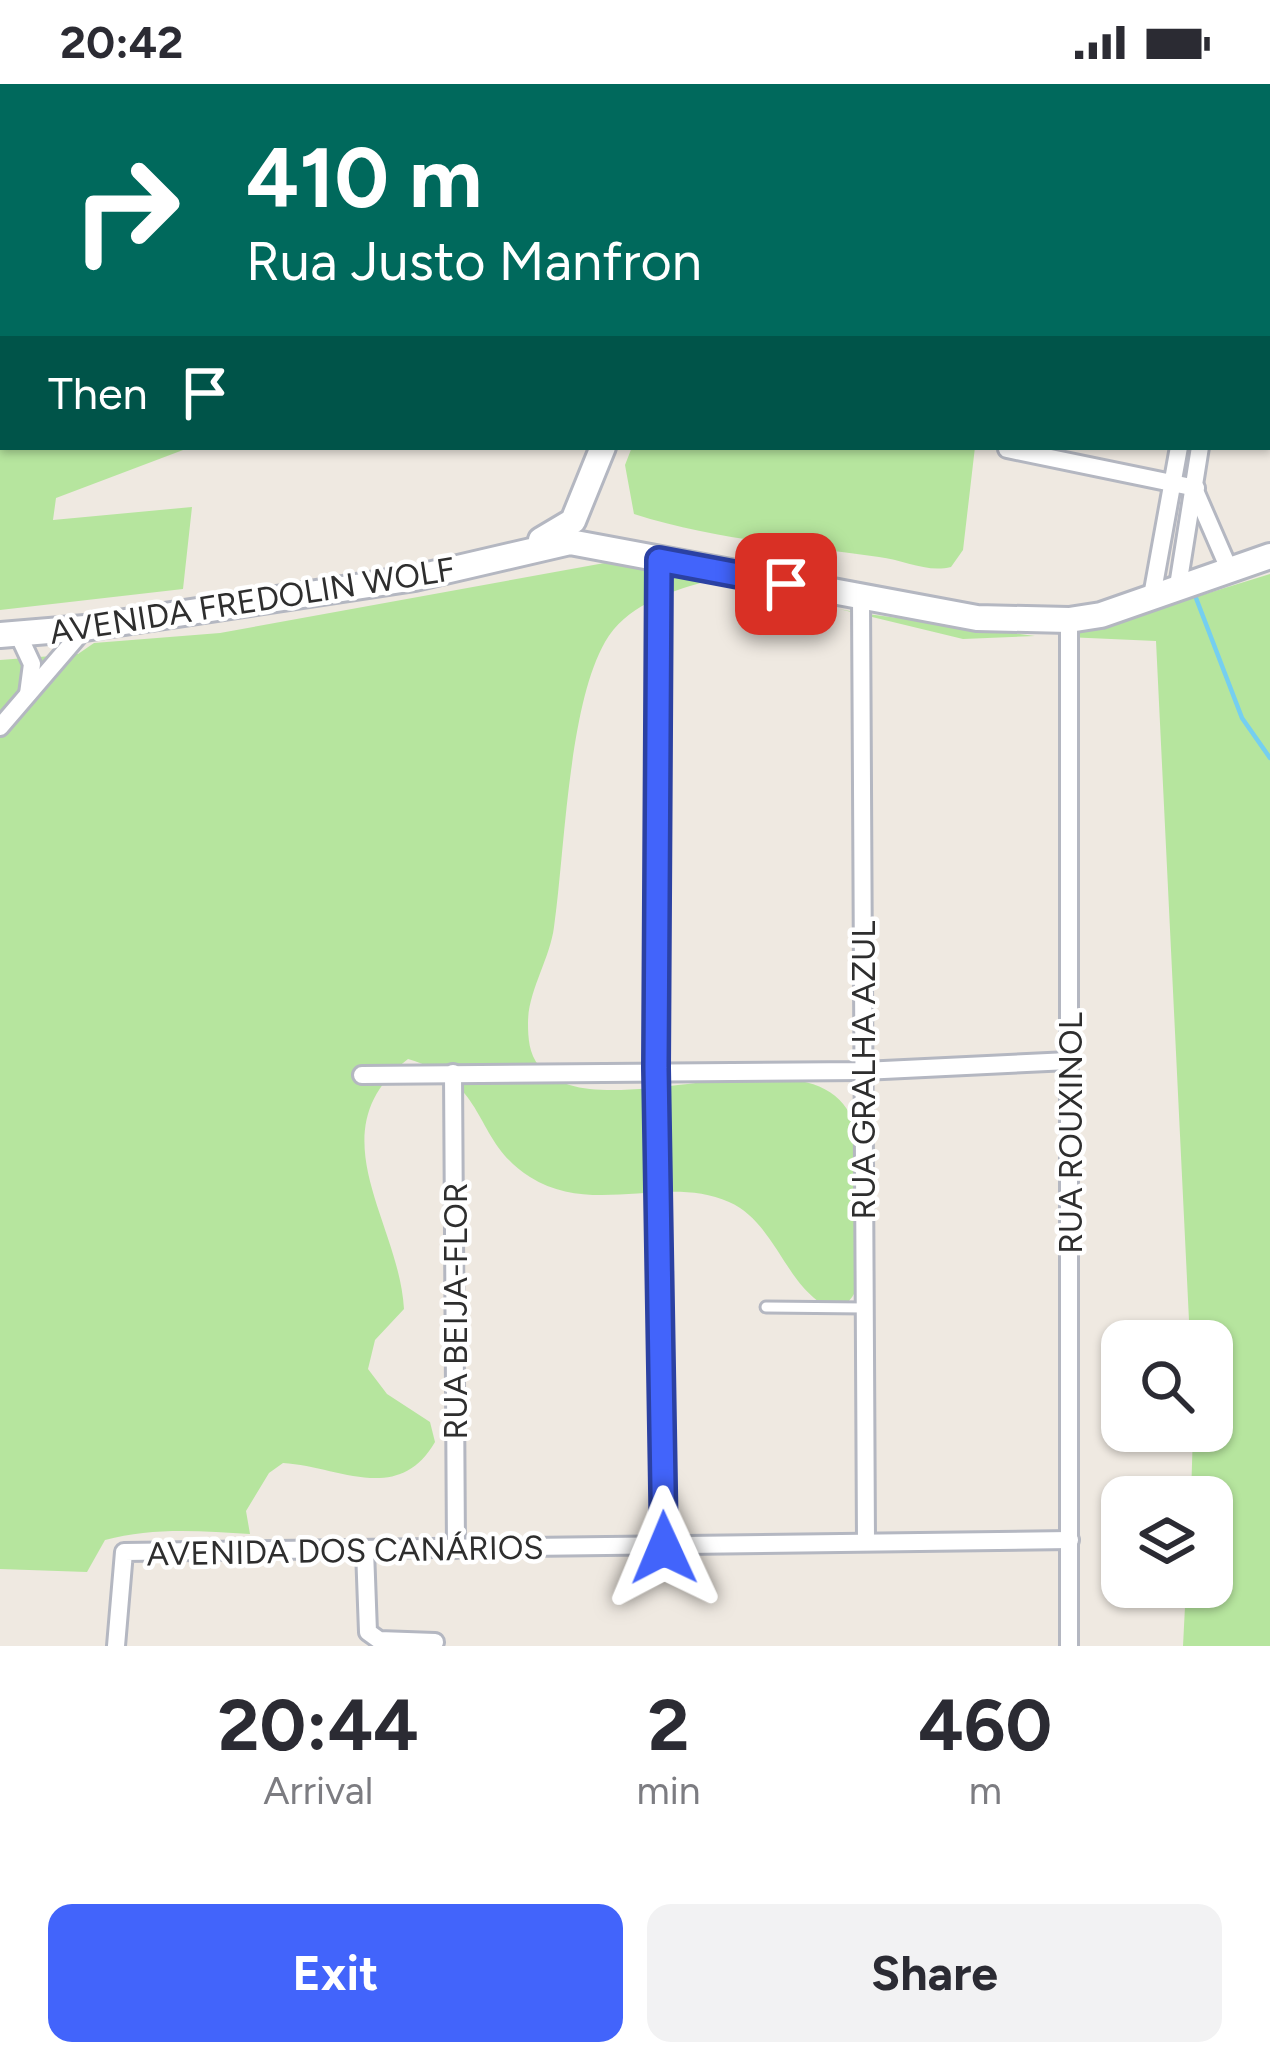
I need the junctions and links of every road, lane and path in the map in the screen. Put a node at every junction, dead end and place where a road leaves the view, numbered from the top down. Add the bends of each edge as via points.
1 (604, 450) edge
2 (1012, 450) edge
3 (1178, 450) edge
4 (1200, 450) edge
5 (1170, 483) junction
6 (1196, 490) junction
7 (578, 531) junction
8 (1270, 556) edge
9 (659, 560) junction
10 (1229, 569) junction
11 (1178, 586) junction
12 (1152, 596) junction
13 (861, 598) junction
14 (1069, 620) junction
15 (85, 628) junction
16 (9, 634) edge
17 (28, 695) junction
18 (0, 728) edge
19 (1070, 1061) junction
20 (656, 1068) junction
21 (863, 1071) junction
22 (453, 1073) junction
23 (362, 1075) dead end
24 (766, 1307) dead end
25 (865, 1308) junction
26 (1070, 1540) junction
27 (866, 1543) junction
28 (664, 1548) junction
29 (456, 1549) junction
30 (365, 1550) junction
31 (435, 1642) dead end
32 (116, 1646) edge
33 (1070, 1646) edge

1 - 7 main road
2 - 5 street
3 - 5 street
4 - 6 street
5 - 6 street
5 - 12 street
6 - 10 street
6 - 11 street
7 - 9 main road
7 - 15 main road, AVENIDA FREDOLIN WOLF via 415,578
8 - 10 main road
9 - 13 main road
9 - 20 street
10 - 11 main road
11 - 12 main road
12 - 14 main road
13 - 14 main road via 977,618
13 - 21 street, RUA GRALHA AZUL
14 - 19 street, RUA ROUXINOL
15 - 16 main road, AVENIDA FREDOLIN WOLF
15 - 17 street
16 - 17 street via 32,664
17 - 18 street
19 - 21 street
19 - 26 street, RUA ROUXINOL
20 - 21 street
20 - 22 street
20 - 28 street
21 - 25 street, RUA GRALHA AZUL
22 - 23 street
22 - 29 street, RUA BEIJA-FLOR
24 - 25 lane
25 - 27 street, RUA GRALHA AZUL
26 - 27 street, AVENIDA DOS CANÁRIOS
26 - 33 street, RUA ROUXINOL
27 - 28 street, AVENIDA DOS CANÁRIOS
28 - 29 street, AVENIDA DOS CANÁRIOS
29 - 30 street, AVENIDA DOS CANÁRIOS
30 - 31 street via 368,1632 379,1640
30 - 32 street, AVENIDA DOS CANÁRIOS via 124,1552

